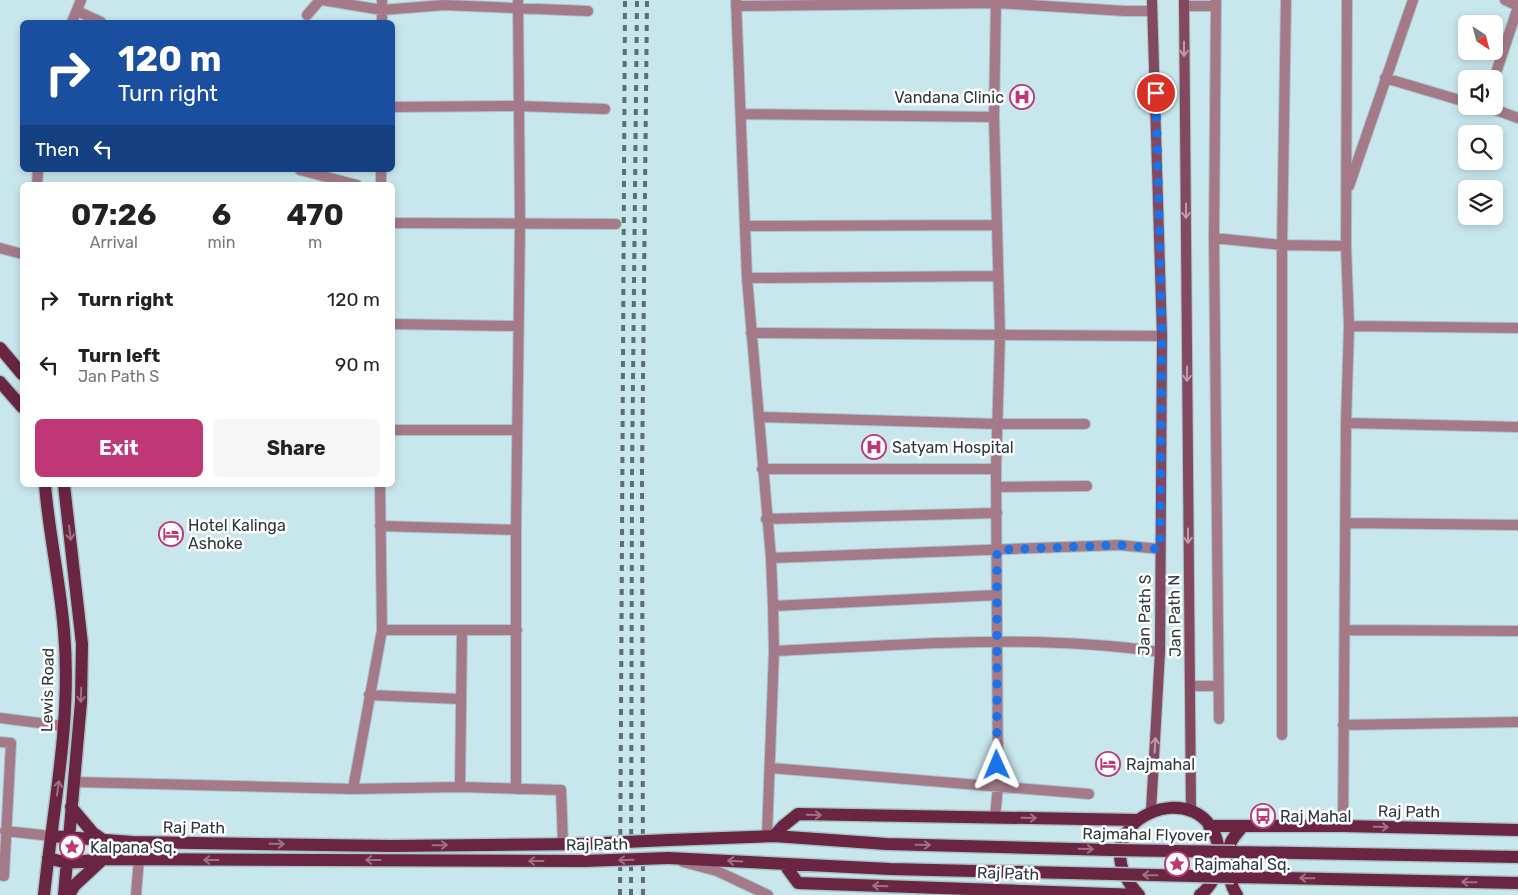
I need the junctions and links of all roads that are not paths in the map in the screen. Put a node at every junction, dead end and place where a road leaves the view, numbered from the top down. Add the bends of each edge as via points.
1 (81, 0) edge
2 (321, 0) edge
3 (1152, 0) edge
4 (1286, 0) edge
5 (1347, 0) edge
6 (1413, 0) edge
7 (1505, 0) edge
8 (996, 1) edge
9 (736, 3) edge
10 (1184, 3) edge
11 (1216, 3) edge
12 (382, 5) edge
13 (518, 5) edge
14 (1518, 7) edge
15 (77, 10) junction
16 (1152, 11) junction
17 (588, 12) dead end
18 (307, 15) dead end
19 (73, 20) edge
20 (97, 20) edge
21 (382, 20) edge
22 (1497, 70) edge
23 (1385, 78) junction
24 (1458, 100) edge
25 (518, 106) junction
26 (395, 107) edge
27 (606, 109) dead end
28 (1503, 113) edge
29 (741, 114) junction
30 (994, 117) junction
31 (1518, 118) edge
32 (308, 172) edge
33 (346, 182) edge
34 (1346, 196) junction
35 (395, 223) edge
36 (520, 224) junction
37 (616, 224) dead end
38 (997, 225) junction
39 (745, 226) junction
40 (1214, 238) junction
41 (1282, 245) junction
42 (1346, 246) junction
43 (0, 248) edge
44 (20, 253) edge
45 (997, 276) junction
46 (747, 278) junction
47 (395, 324) edge
48 (518, 326) junction
49 (1349, 326) junction
50 (1518, 328) edge
51 (751, 333) junction
52 (1000, 335) junction
53 (1162, 336) junction
54 (0, 348) edge
55 (20, 372) edge
56 (0, 382) edge
57 (20, 405) edge
58 (759, 417) junction
59 (1346, 423) junction
60 (998, 424) junction
61 (1085, 424) dead end
62 (1518, 427) edge
63 (395, 430) edge
64 (517, 430) junction
65 (996, 468) junction
66 (762, 469) junction
67 (1087, 486) dead end
68 (45, 487) edge
69 (64, 487) edge
70 (380, 487) edge
71 (996, 488) junction
72 (997, 513) junction
73 (766, 519) junction
74 (1346, 523) junction
75 (1518, 525) edge
76 (380, 526) junction
77 (516, 530) junction
78 (1160, 549) junction
79 (997, 550) junction
80 (771, 558) junction
81 (997, 595) junction
82 (773, 606) junction
83 (382, 630) junction
84 (517, 630) junction
85 (1346, 630) junction
86 (462, 631) junction
87 (1518, 631) edge
88 (997, 640) junction
89 (774, 651) junction
90 (1160, 652) junction
91 (1190, 686) junction
92 (1218, 686) junction
93 (369, 695) junction
94 (460, 699) junction
95 (0, 718) edge
96 (1219, 719) dead end
97 (1518, 722) edge
98 (1343, 725) junction
99 (63, 726) junction
100 (1282, 736) dead end
101 (0, 742) edge
102 (771, 768) junction
103 (75, 782) junction
104 (998, 785) junction
105 (460, 787) junction
106 (353, 789) junction
107 (516, 789) junction
108 (1089, 794) dead end
109 (71, 807) junction
110 (1151, 811) junction
111 (1191, 812) junction
112 (994, 818) junction
113 (1137, 820) junction
114 (1210, 826) junction
115 (1244, 826) junction
116 (1343, 826) junction
117 (5, 830) junction
118 (1518, 830) edge
119 (51, 836) junction
120 (771, 836) junction
121 (69, 839) junction
122 (106, 842) junction
123 (563, 844) junction
124 (48, 858) junction
125 (668, 858) junction
126 (1518, 858) edge
127 (103, 859) junction
128 (139, 859) junction
129 (67, 863) junction
130 (784, 864) junction
131 (0, 875) edge
132 (1518, 883) edge
133 (1021, 892) edge
134 (44, 895) edge
135 (64, 895) edge
136 (69, 895) edge
137 (136, 895) edge
138 (768, 895) edge
139 (1139, 895) edge
140 (1200, 895) edge
141 (1236, 895) edge

1 - 15 street
2 - 12 street
2 - 18 street
3 - 16 main road, Jan Path S
4 - 41 street
5 - 34 street
6 - 23 street
7 - 14 street
8 - 9 street
8 - 16 street
8 - 30 street
9 - 29 street
10 - 11 street
10 -> 91 main road, Jan Path N
11 - 40 street
12 - 13 street
12 - 21 street
13 - 17 street
13 - 25 street
14 - 22 street
15 - 19 street
15 - 20 street
16 - 53 main road, Jan Path S
23 - 24 street
23 - 34 street
25 - 26 street
25 - 27 street
25 - 36 street
28 - 31 street
29 - 30 street
29 - 39 street
30 - 38 street
32 - 33 street
34 - 42 street
35 - 36 street
36 - 37 street
36 - 48 street
38 - 39 street
38 - 45 street
39 - 46 street
40 - 41 street
40 - 92 street
41 - 42 street
41 - 100 street
42 - 49 street
43 - 44 street
45 - 46 street
45 - 52 street
46 - 51 street
47 - 48 street
48 - 64 street
49 - 50 street
49 - 59 street
51 - 52 street
51 - 58 street
52 - 53 street
52 - 60 street
53 - 78 main road, Jan Path S
54 - 55 main road
56 - 57 main road
58 - 60 street
58 - 66 street
59 - 62 street
59 - 74 street
60 - 61 street
60 - 65 street
63 - 64 street
64 - 77 street
65 - 66 street
65 - 71 street
66 - 73 street
67 - 71 street
68 - 99 main road, Lewis Road via 64,632
69 -> 103 main road, Lewis Road via 82,644
70 - 76 street
71 - 72 street
72 - 73 street
72 - 79 street
73 - 80 street
74 - 75 street
74 - 85 street
76 - 77 street
76 - 83 street
77 - 84 street
78 - 79 street via 1119,545
78 - 90 main road, Jan Path S
79 - 80 street
79 - 81 street
80 - 82 street
81 - 82 street
81 - 88 street
82 - 89 street
83 - 86 street
83 - 93 street
84 - 86 street
84 - 107 street
85 - 87 street
85 - 98 street
86 - 94 street
88 - 89 street
88 - 90 street via 1120,646
88 - 104 street
89 - 102 street
110 -> 90 main road, Jan Path S
91 - 92 street
91 - 111 main road, Jan Path N
92 - 96 street
93 - 94 street
93 - 106 street
94 - 105 street
95 - 99 street
97 - 98 street
98 - 116 street
119 -> 99 main road, Lewis Road
101 - 117 street via 11,742
102 - 104 street
102 - 120 street
103 - 106 street
103 - 109 main road, Lewis Road
104 - 108 street
104 - 112 street
105 - 106 street
105 - 107 street
107 - 123 street via 562,790
109 - 121 main road, Lewis Road
109 - 122 main road via 93,833
110 - 111 main road, Raj Path via 1178,808
110 - 113 main road, Raj Path
111 - 114 main road, Raj Path
112 -> 113 main road
120 -> 112 main road via 798,814
113 - 139 main road, Raj Path via 1128,830 1120,858 1129,884
114 - 115 main road, Raj Path
114 - 140 main road via 1220,852 1219,866 1214,879
115 - 116 main road, Raj Path
115 - 141 main road via 1231,841 1229,849 1230,883
116 -> 118 main road, Raj Path
117 - 119 street
117 - 131 street via 4,876
119 - 121 main road, Raj Path
119 - 124 main road, Lewis Road
120 - 123 main road, Raj Path, bridge
120 -> 126 main road, Rajmahal Flyover, bridge via 887,844
121 - 122 main road, Raj Path
121 - 129 main road, Lewis Road
122 -> 123 main road, Raj Path via 391,846
124 - 129 main road, Raj Path
124 - 134 main road, Lewis Road
125 -> 128 main road, Raj Path, bridge via 584,861
130 -> 125 main road, Raj Path
125 - 138 street via 717,871
127 - 128 main road, Raj Path
127 - 129 main road, Raj Path
127 - 136 main road via 75,885
128 - 137 street
129 - 135 main road, Lewis Road
132 -> 130 main road, bridge
133 -> 130 main road, Raj Path via 798,883
133 - 139 main road, Raj Path

